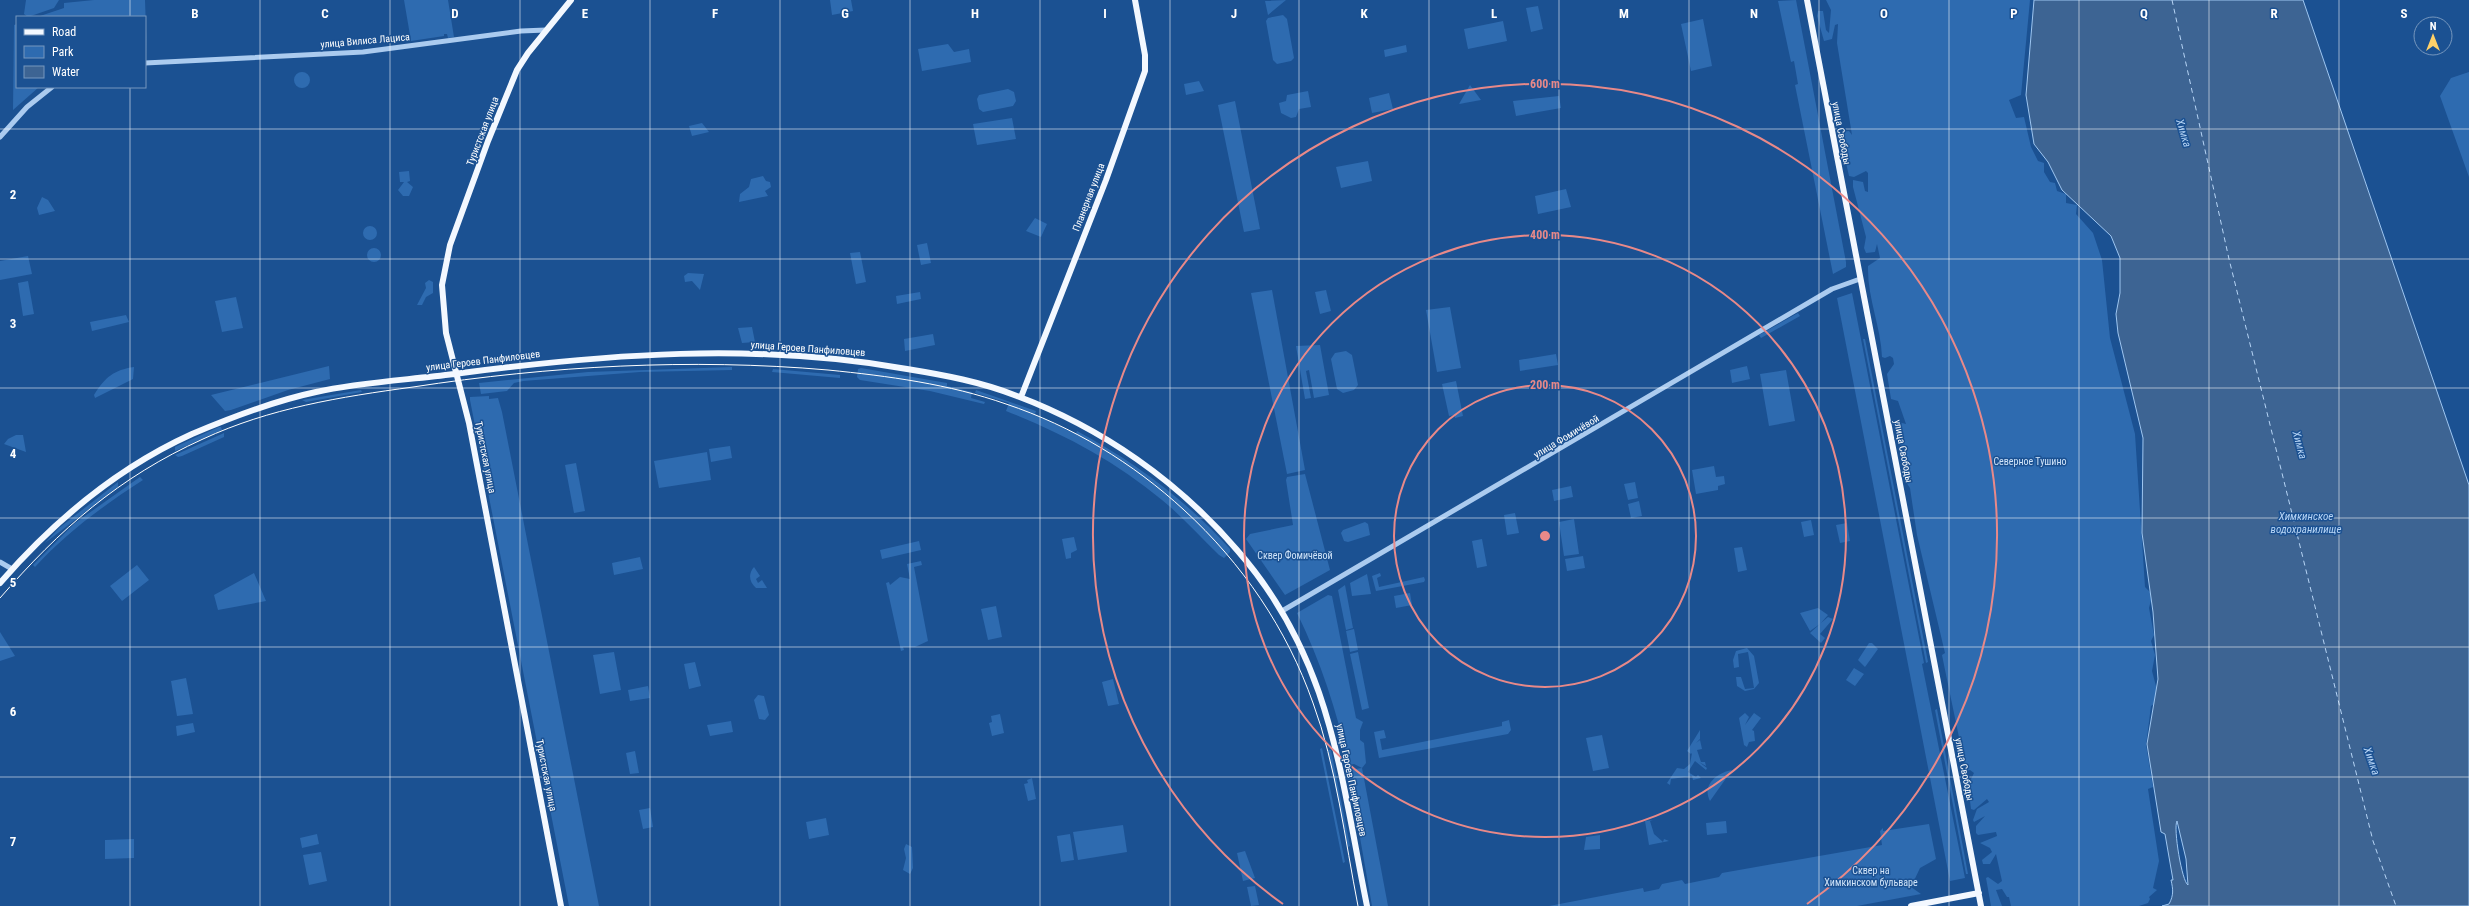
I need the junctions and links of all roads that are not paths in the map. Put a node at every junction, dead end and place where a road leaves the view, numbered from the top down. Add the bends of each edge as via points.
1 (571, 0) edge
2 (1135, 0) edge
3 (1807, 0) edge
4 (546, 30) junction
5 (146, 63) edge
6 (51, 88) edge
7 (0, 137) edge
8 (1860, 279) junction
9 (456, 373) junction
10 (1021, 397) junction
11 (0, 562) edge
12 (12, 569) junction
13 (0, 583) edge
14 (1282, 612) junction
15 (1979, 893) junction
16 (561, 906) edge
17 (1367, 906) edge
18 (1912, 906) edge
19 (1981, 906) edge

1 - 4 main road
2 - 10 main road, Планерная улица via 1145,55 1145,71 1106,180
3 - 8 main road, улица Свободы
4 - 5 street, улица Вилиса Лациса via 521,31 364,52
4 - 9 main road, Туристская улица via 522,61 506,95 446,257 442,277 442,302
6 - 7 street via 27,107
8 - 14 street, улица Фомичёвой via 1832,289
8 - 15 main road, улица Свободы
9 - 10 main road, улица Героев Панфиловцев via 556,360 632,354 732,352 872,363 943,375
9 - 12 main road, улица Героев Панфиловцев via 301,395 238,415 188,436 147,458 99,490 49,531
9 - 16 main road, Туристская улица via 469,423
10 - 14 main road, улица Героев Панфиловцев via 1080,424 1157,473 1205,515 1234,546
11 - 12 street
12 - 13 main road, улица Героев Панфиловцев
14 - 17 main road, улица Героев Панфиловцев via 1315,679 1333,733
15 - 18 main road
15 - 19 main road, улица Свободы

